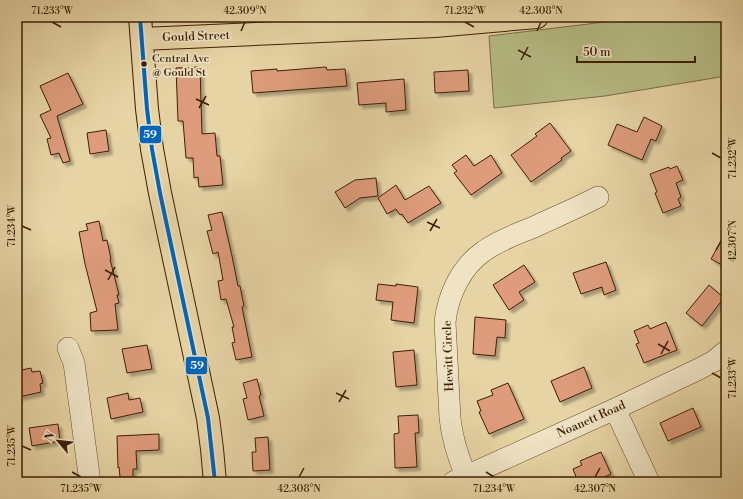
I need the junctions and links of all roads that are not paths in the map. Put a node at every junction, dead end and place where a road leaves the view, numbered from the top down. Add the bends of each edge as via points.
1 (140, 17) edge
2 (538, 17) edge
3 (488, 19) edge
4 (315, 24) edge
5 (142, 39) junction
6 (598, 197) dead end
7 (68, 348) dead end
8 (726, 351) edge
9 (615, 408) junction
10 (459, 479) edge
11 (90, 482) edge
12 (215, 482) edge
13 (649, 482) edge

1 - 5 main road
2 - 3 main road, Gould Street
3 - 4 main road, Gould Street via 435,26
4 - 5 main road, Gould Street
5 - 12 main road via 152,149 208,418
6 - 10 street, Hewitt Circle via 483,251 471,262 455,288 445,322 450,418
7 - 11 street via 74,363
8 - 9 street, Noanett Road via 707,365
9 - 10 street, Noanett Road
9 - 13 street

